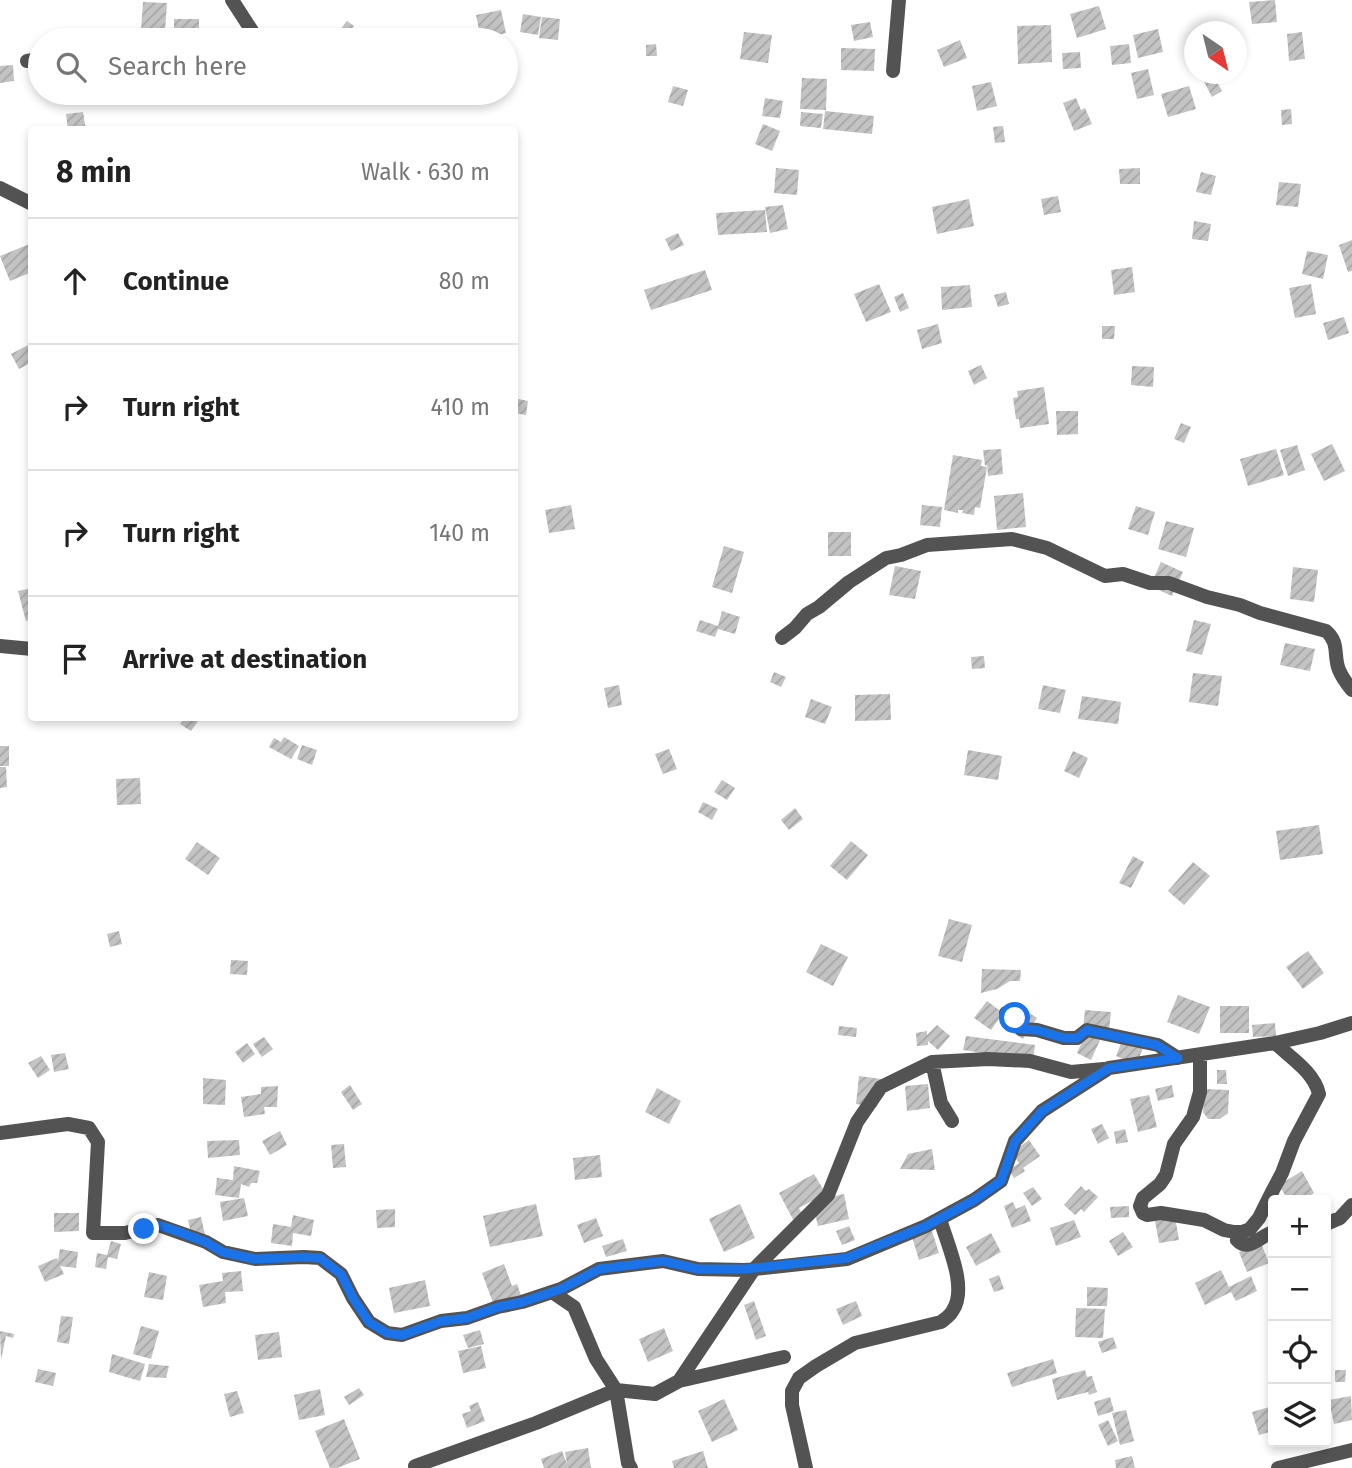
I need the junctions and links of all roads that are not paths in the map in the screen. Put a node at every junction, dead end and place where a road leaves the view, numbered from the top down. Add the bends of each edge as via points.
1 (232, 0) edge
2 (899, 0) edge
3 (250, 28) edge
4 (893, 71) dead end
5 (0, 188) edge
6 (28, 202) edge
7 (782, 638) dead end
8 (0, 646) edge
9 (28, 649) edge
10 (1352, 690) edge
11 (1006, 1013) dead end
12 (1352, 1023) edge
13 (1275, 1043) junction
14 (1200, 1055) junction
15 (1178, 1058) junction
16 (932, 1062) junction
17 (1109, 1068) junction
18 (953, 1121) dead end
19 (0, 1133) edge
20 (1352, 1205) edge
21 (940, 1219) junction
22 (1331, 1222) edge
23 (1242, 1232) junction
24 (1268, 1233) edge
25 (754, 1269) junction
26 (552, 1292) junction
27 (784, 1357) dead end
28 (679, 1381) junction
29 (616, 1390) junction
30 (1352, 1451) edge
31 (415, 1466) dead end
32 (631, 1468) edge
33 (806, 1468) edge
34 (1278, 1468) edge

1 - 3 street
2 - 4 street
5 - 6 street
7 - 10 street via 807,614 886,558 927,545 1012,539 1047,548 1105,576 1169,583 1326,631
8 - 9 street
11 - 15 street via 1021,1029 1064,1038 1077,1038 1087,1030 1157,1045
12 - 13 street
13 - 14 street
13 - 23 street via 1305,1070 1319,1094 1259,1218
14 - 15 street
14 - 23 street via 1200,1092 1193,1117 1174,1144 1166,1175 1140,1206 1147,1215 1204,1220 1224,1230
15 - 17 street
16 - 17 street via 1030,1061 1071,1072
16 - 18 street via 941,1103
16 - 25 street via 881,1087 856,1122 828,1195
17 - 21 street via 1042,1111 1015,1141 1001,1181
19 - 26 street via 68,1124 89,1128 98,1142 93,1233 125,1233 158,1225 223,1252 255,1259 320,1258 341,1274 369,1322 387,1333 402,1335
20 - 22 street
21 - 25 street via 847,1258
21 - 33 street via 958,1278 953,1312 941,1322 855,1343 799,1378 792,1391 792,1405
23 - 24 street via 1237,1240 1245,1246
25 - 26 street via 698,1269 663,1261 599,1269
25 - 28 street
26 - 29 street via 574,1307 596,1359
27 - 28 street
28 - 29 street via 655,1394
29 - 31 street
29 - 32 street
30 - 34 street

